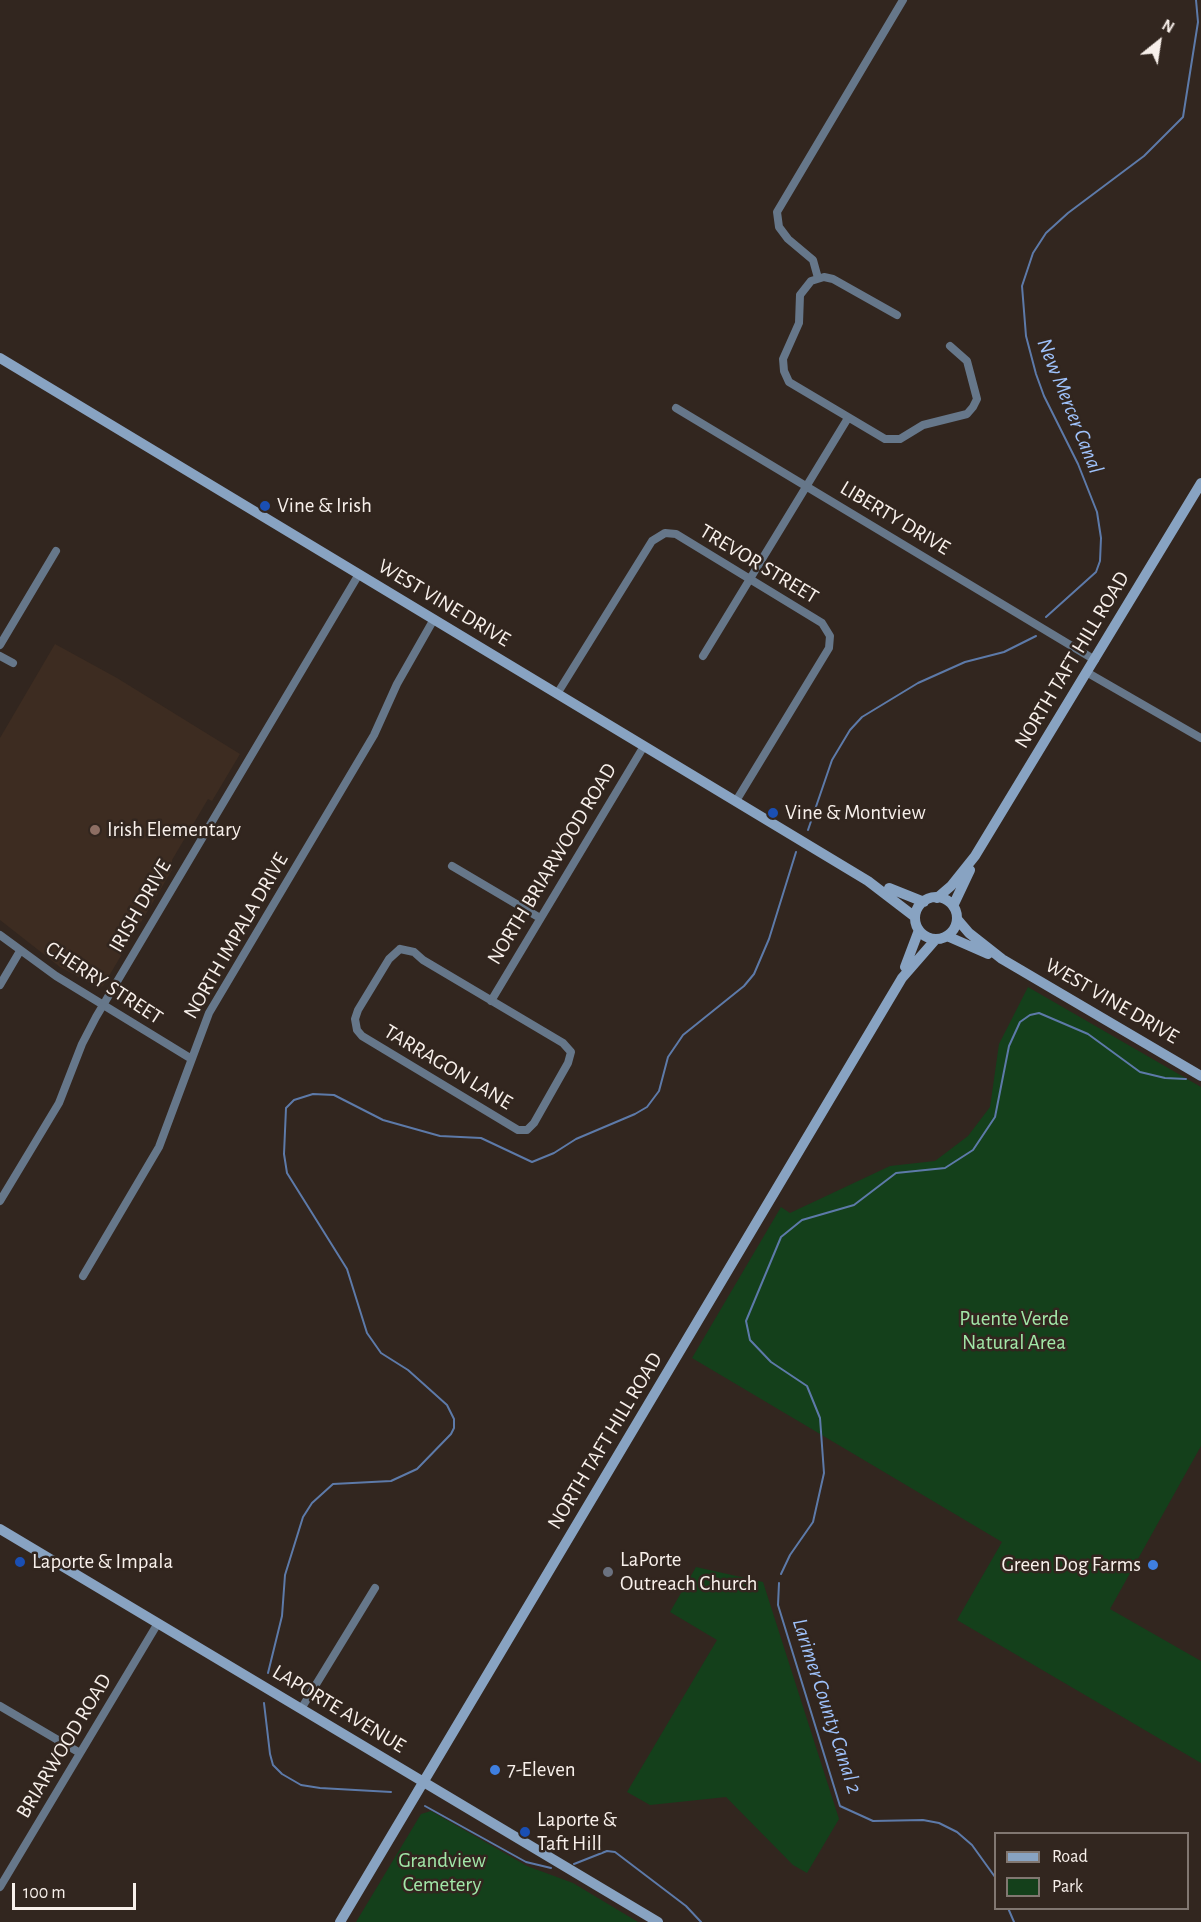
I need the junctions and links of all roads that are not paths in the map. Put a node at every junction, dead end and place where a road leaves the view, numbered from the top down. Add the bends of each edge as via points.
1 (903, 0) edge
2 (818, 278) junction
3 (897, 315) dead end
4 (950, 346) dead end
5 (0, 358) edge
6 (676, 408) dead end
7 (848, 418) junction
8 (1201, 483) edge
9 (807, 487) junction
10 (56, 551) dead end
11 (359, 574) junction
12 (750, 579) junction
13 (434, 619) junction
14 (0, 645) edge
15 (0, 656) edge
16 (703, 656) dead end
17 (1095, 660) junction
18 (13, 663) dead end
19 (1088, 673) junction
20 (557, 694) junction
21 (1201, 738) edge
22 (644, 746) junction
23 (736, 801) junction
24 (975, 856) junction
25 (452, 866) dead end
26 (868, 881) junction
27 (937, 898) junction
28 (924, 902) junction
29 (953, 906) junction
30 (915, 917) junction
31 (540, 918) junction
32 (957, 919) junction
33 (919, 930) junction
34 (0, 934) edge
35 (941, 938) junction
36 (20, 951) junction
37 (1002, 959) junction
38 (902, 978) junction
39 (0, 985) edge
40 (491, 1001) junction
41 (102, 1006) junction
42 (190, 1058) junction
43 (1201, 1076) edge
44 (0, 1201) edge
45 (83, 1276) dead end
46 (0, 1529) edge
47 (375, 1587) dead end
48 (158, 1623) junction
49 (0, 1706) edge
50 (301, 1709) junction
51 (80, 1753) junction
52 (423, 1782) junction
53 (0, 1887) edge
54 (340, 1922) edge
55 (658, 1922) edge

1 - 2 street via 777,212 779,227 813,260
2 - 3 street via 833,279
2 - 7 street via 807,283 800,295 800,319 785,350 784,371 797,388
4 - 7 street via 967,361 976,399 967,414 923,425 900,439 885,439
5 - 11 street, WEST VINE DRIVE
6 - 9 street, LIBERTY DRIVE
7 - 9 street
8 - 17 street, NORTH TAFT HILL ROAD
9 - 12 street
9 - 17 street, LIBERTY DRIVE
10 - 14 street
11 - 13 street, WEST VINE DRIVE
11 - 41 street, IRISH DRIVE
12 - 16 street
12 - 20 street, TREVOR STREET via 676,534 662,534 652,541
12 - 23 street, TREVOR STREET via 822,623 830,636 829,648
13 - 20 street, WEST VINE DRIVE
13 - 42 street, NORTH IMPALA DRIVE via 397,684 374,735 209,1013
15 - 18 street
17 - 19 street, NORTH TAFT HILL ROAD
19 - 21 street
19 - 24 street, NORTH TAFT HILL ROAD
20 - 22 street, WEST VINE DRIVE
22 - 23 street, WEST VINE DRIVE
22 - 31 street, NORTH BRIARWOOD ROAD
23 - 26 street, WEST VINE DRIVE
24 - 27 street, NORTH TAFT HILL ROAD
24 - 29 street, NORTH TAFT HILL ROAD
25 - 31 street
26 - 28 street, WEST VINE DRIVE
26 - 30 street, WEST VINE DRIVE
27 - 28 street
27 - 29 street
28 - 30 street
29 - 32 street, WEST VINE DRIVE
30 - 33 street
31 - 40 street, NORTH BRIARWOOD ROAD
32 - 35 street via 954,928
32 - 37 street, WEST VINE DRIVE
33 - 35 street, WEST VINE DRIVE via 926,936
33 - 38 street, NORTH TAFT HILL ROAD
34 - 36 street, CHERRY STREET
35 - 37 street, WEST VINE DRIVE
35 - 38 street, NORTH TAFT HILL ROAD
36 - 39 street
36 - 41 street, CHERRY STREET
37 - 43 street, WEST VINE DRIVE
38 - 52 street, NORTH TAFT HILL ROAD
40 - 40 street, TARRAGON LANE via 414,952 400,949 389,959 358,1010 356,1027 362,1036 518,1130 527,1130 571,1052 563,1042
41 - 42 street, CHERRY STREET
41 - 44 street, IRISH DRIVE via 59,1103
42 - 45 street, NORTH IMPALA DRIVE via 159,1147
46 - 48 street, LAPORTE AVENUE
47 - 50 street
48 - 50 street, LAPORTE AVENUE
48 - 51 street, BRIARWOOD ROAD
49 - 51 street
50 - 52 street, LAPORTE AVENUE
51 - 53 street, BRIARWOOD ROAD
52 - 54 street, NORTH TAFT HILL ROAD
52 - 55 street, LAPORTE AVENUE

